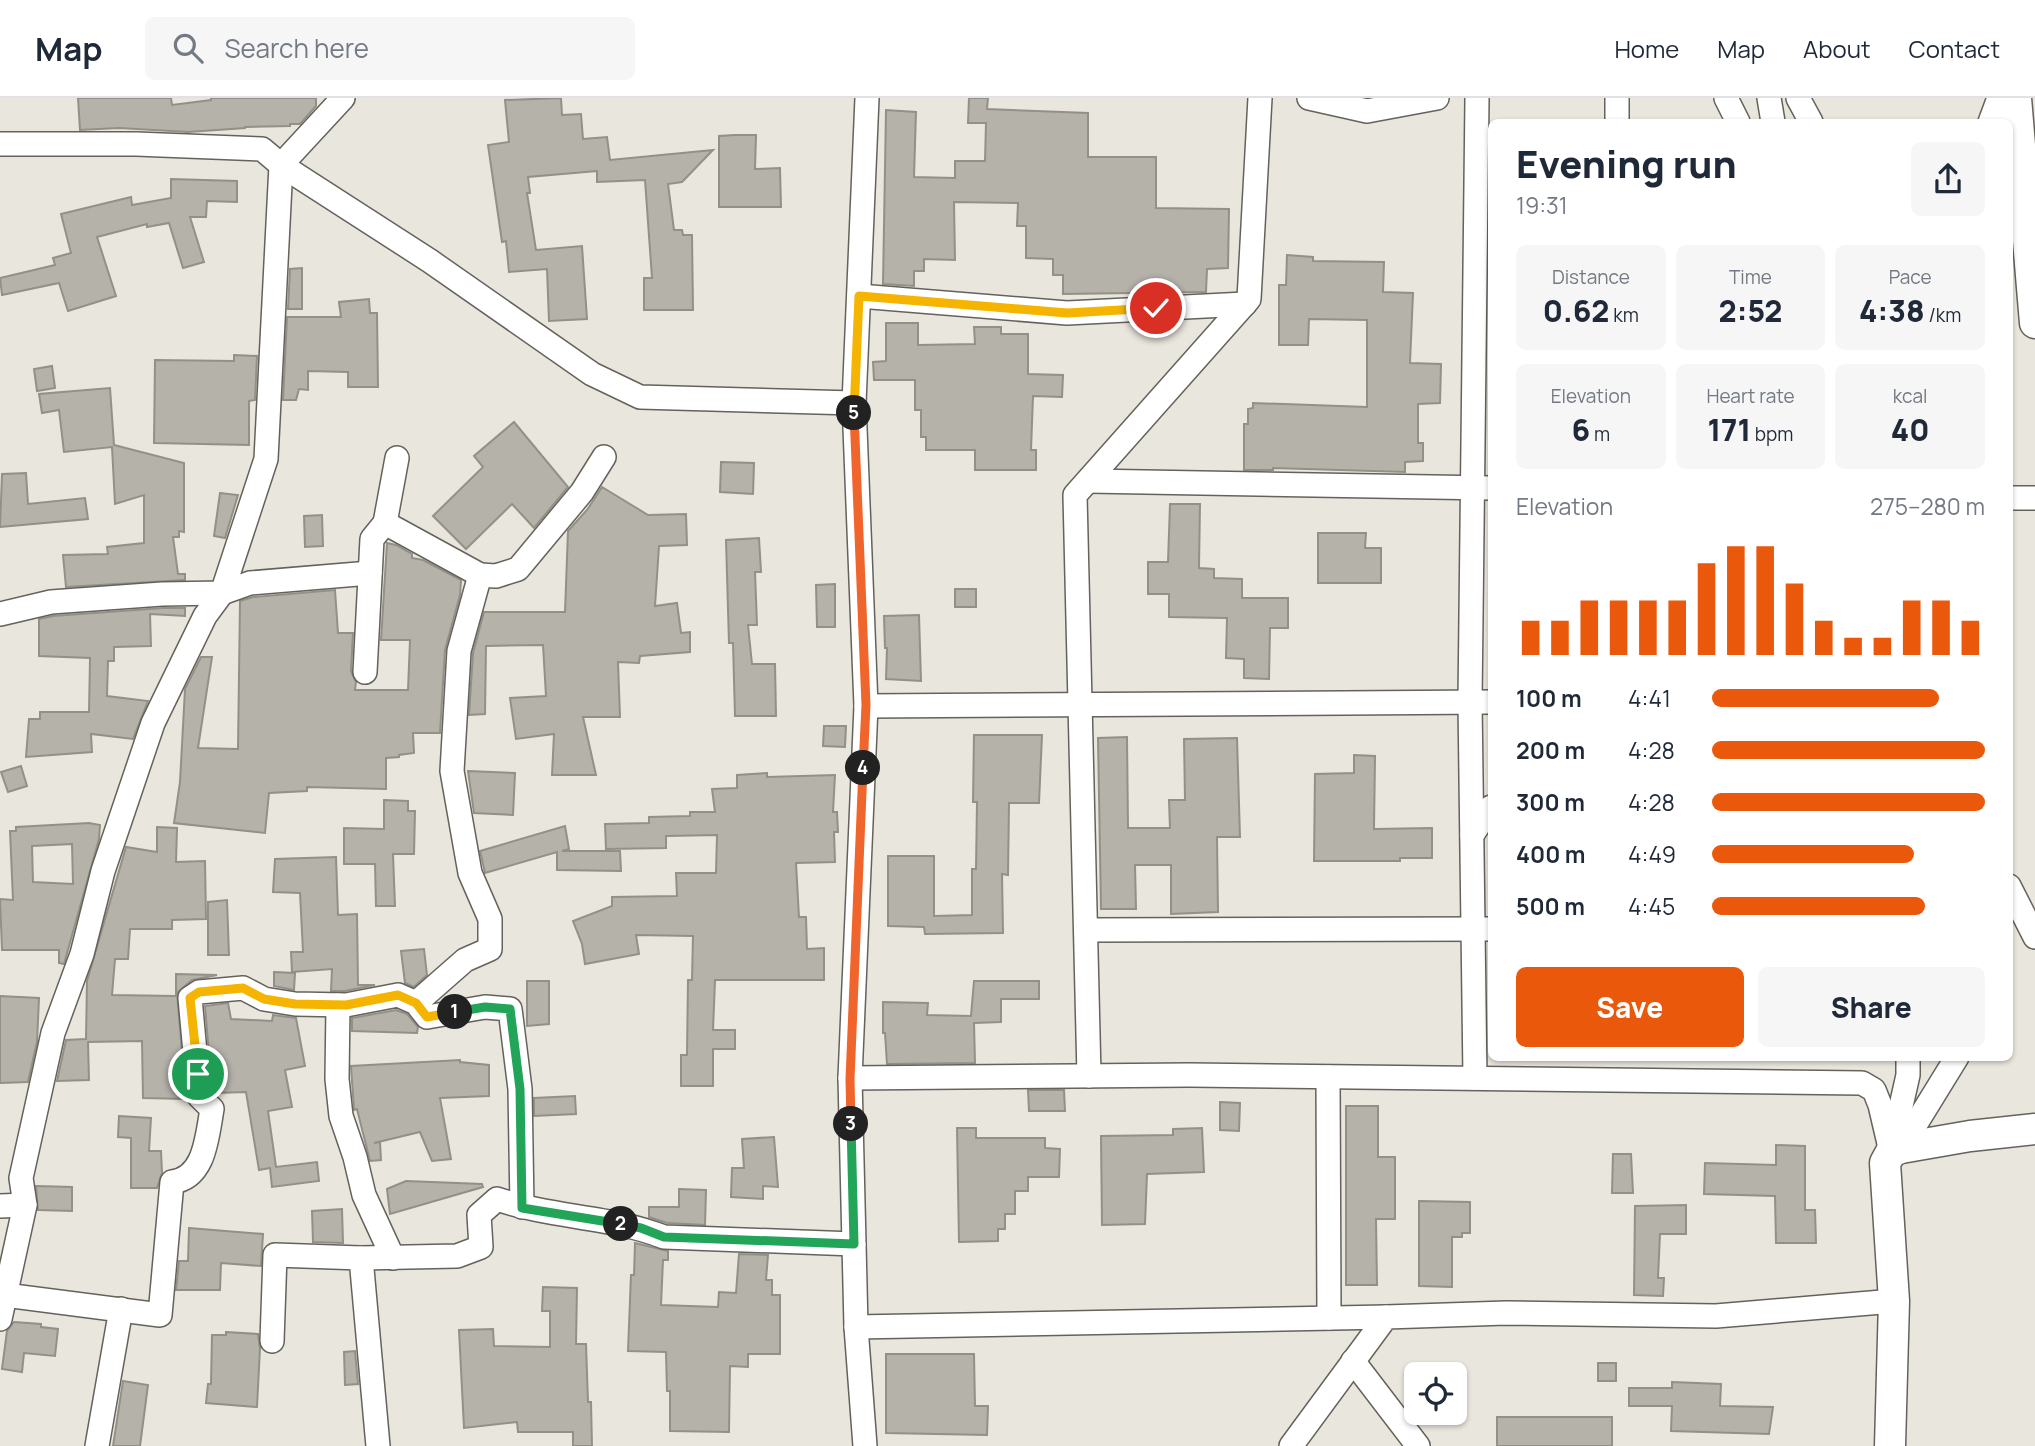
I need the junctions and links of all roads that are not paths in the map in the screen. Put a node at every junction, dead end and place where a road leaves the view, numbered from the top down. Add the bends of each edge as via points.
1 (343, 98) edge
2 (867, 98) edge
3 (1260, 98) edge
4 (1309, 98) edge
5 (1437, 98) edge
6 (1477, 98) edge
7 (1618, 98) edge
8 (1726, 98) edge
9 (1769, 98) edge
10 (1798, 98) edge
11 (1998, 98) edge
12 (2016, 98) edge
13 (1617, 119) edge
14 (1736, 119) edge
15 (1772, 119) edge
16 (1809, 119) edge
17 (1991, 119) edge
18 (0, 144) edge
19 (281, 165) junction
20 (859, 296) junction
21 (1245, 304) junction
22 (2035, 323) edge
23 (854, 403) junction
24 (604, 457) dead end
25 (397, 458) dead end
26 (1088, 481) junction
27 (1482, 488) edge
28 (2013, 498) edge
29 (2035, 498) edge
30 (385, 523) junction
31 (370, 573) junction
32 (480, 575) junction
33 (222, 593) junction
34 (0, 614) edge
35 (365, 672) dead end
36 (1481, 702) edge
37 (866, 705) junction
38 (1080, 705) junction
39 (1488, 811) edge
40 (1472, 835) junction
41 (2013, 896) edge
42 (1482, 929) edge
43 (2027, 929) edge
44 (1086, 930) junction
45 (416, 1003) junction
46 (338, 1005) junction
47 (1908, 1061) edge
48 (1954, 1061) edge
49 (1089, 1076) junction
50 (1328, 1077) junction
51 (1475, 1078) junction
52 (850, 1079) junction
53 (2035, 1129) edge
54 (1896, 1150) junction
55 (24, 1205) junction
56 (0, 1206) edge
57 (522, 1208) junction
58 (854, 1244) junction
59 (361, 1258) junction
60 (393, 1258) junction
61 (5, 1295) junction
62 (1894, 1301) junction
63 (121, 1310) junction
64 (1386, 1317) junction
65 (1329, 1318) junction
66 (0, 1320) edge
67 (856, 1327) junction
68 (272, 1341) dead end
69 (1353, 1361) junction
70 (97, 1446) edge
71 (378, 1446) edge
72 (865, 1446) edge
73 (1291, 1446) edge
74 (1418, 1446) edge
75 (1890, 1446) edge

1 - 19 street
2 - 20 street
3 - 21 street via 1250,299
4 - 5 street via 1367,111
6 - 27 street
7 - 13 street
8 - 14 street
9 - 15 street
10 - 16 street
11 - 17 street
12 - 22 street
18 - 19 street via 262,149
19 - 23 street via 592,374 640,397
19 - 33 street via 266,459
20 - 21 street via 1067,313
20 - 23 street
21 - 26 street
23 - 37 street
24 - 32 street via 582,492 518,569
25 - 30 street
26 - 27 street
26 - 38 street via 1075,495
27 - 36 street
28 - 29 street
30 - 31 street via 372,539
30 - 32 street
31 - 33 street via 250,583
31 - 35 street
32 - 45 street via 459,651 452,771 470,873 490,919 490,948 465,960
33 - 34 street via 51,602
33 - 55 street via 205,616 153,723 103,871 82,954 52,1033 21,1178
36 - 38 street
36 - 40 street
37 - 38 street
37 - 52 street
38 - 44 street
39 - 40 street
40 - 42 street
41 - 43 street
42 - 44 street
42 - 51 street
44 - 49 street
45 - 46 street via 398,995
45 - 57 street via 427,1017 485,1007 510,1009 520,1089
46 - 60 street via 341,1116 364,1195
46 - 63 street via 264,999 243,988 199,992 190,998 199,1096 212,1110 208,1132 199,1166 182,1181 172,1182 160,1315
47 - 54 street
48 - 54 street
49 - 50 street
49 - 52 street
50 - 51 street
50 - 65 street
51 - 54 street via 1861,1083 1874,1090
52 - 58 street
53 - 54 street
54 - 62 street via 1885,1163
55 - 56 street
55 - 61 street
57 - 58 street via 641,1228 664,1237
57 - 60 street via 498,1199 479,1214 481,1247 457,1256
58 - 67 street
59 - 60 street
59 - 68 street via 275,1255
59 - 71 street
61 - 63 street
61 - 66 street
62 - 64 street via 1716,1317 1506,1313
62 - 75 street
63 - 70 street
64 - 65 street
64 - 69 street
65 - 67 street
67 - 72 street
69 - 73 street
69 - 74 street

